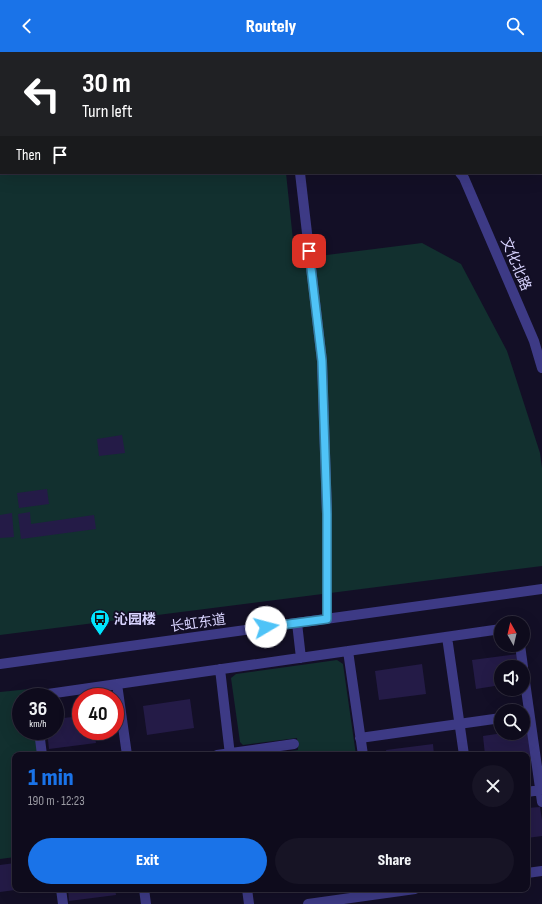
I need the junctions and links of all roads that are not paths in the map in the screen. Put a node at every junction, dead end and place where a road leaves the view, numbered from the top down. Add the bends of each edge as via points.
1 (300, 174) edge
2 (461, 174) edge
3 (542, 368) edge
4 (542, 589) edge
5 (327, 619) junction
6 (297, 623) junction
7 (494, 630) edge
8 (447, 637) junction
9 (348, 651) junction
10 (301, 658) junction
11 (0, 664) edge
12 (220, 669) junction
13 (117, 684) junction
14 (64, 692) edge
15 (494, 719) edge
16 (460, 724) junction
17 (530, 736) edge
18 (360, 738) junction
19 (40, 740) edge
20 (294, 744) dead end
21 (42, 752) edge
22 (127, 752) edge
23 (230, 752) edge
24 (243, 752) edge
25 (362, 752) edge
26 (464, 752) edge
27 (540, 790) junction
28 (530, 792) edge
29 (542, 802) edge
30 (542, 871) edge
31 (530, 873) edge
32 (62, 892) edge
33 (144, 892) edge
34 (247, 892) edge
35 (376, 892) edge
36 (382, 892) edge
37 (64, 904) edge
38 (146, 904) edge
39 (249, 904) edge
40 (308, 904) edge
41 (384, 904) edge

1 - 5 street via 322,361 327,514
2 - 3 street, 文化北路 via 534,341
4 - 5 street, 长虹东道
5 - 6 street, 长虹东道
6 - 10 street
6 - 11 street, 长虹东道
7 - 8 street
8 - 9 street
8 - 16 street
9 - 10 street
9 - 18 street
10 - 12 street
12 - 13 street
12 - 23 street
13 - 14 street
13 - 22 street
15 - 16 street
16 - 18 street
16 - 26 street
17 - 27 street
18 - 25 street
19 - 21 street
20 - 24 street
27 - 28 street
27 - 29 street
30 - 31 street
32 - 37 street
33 - 38 street
34 - 39 street
35 - 40 street
36 - 41 street

